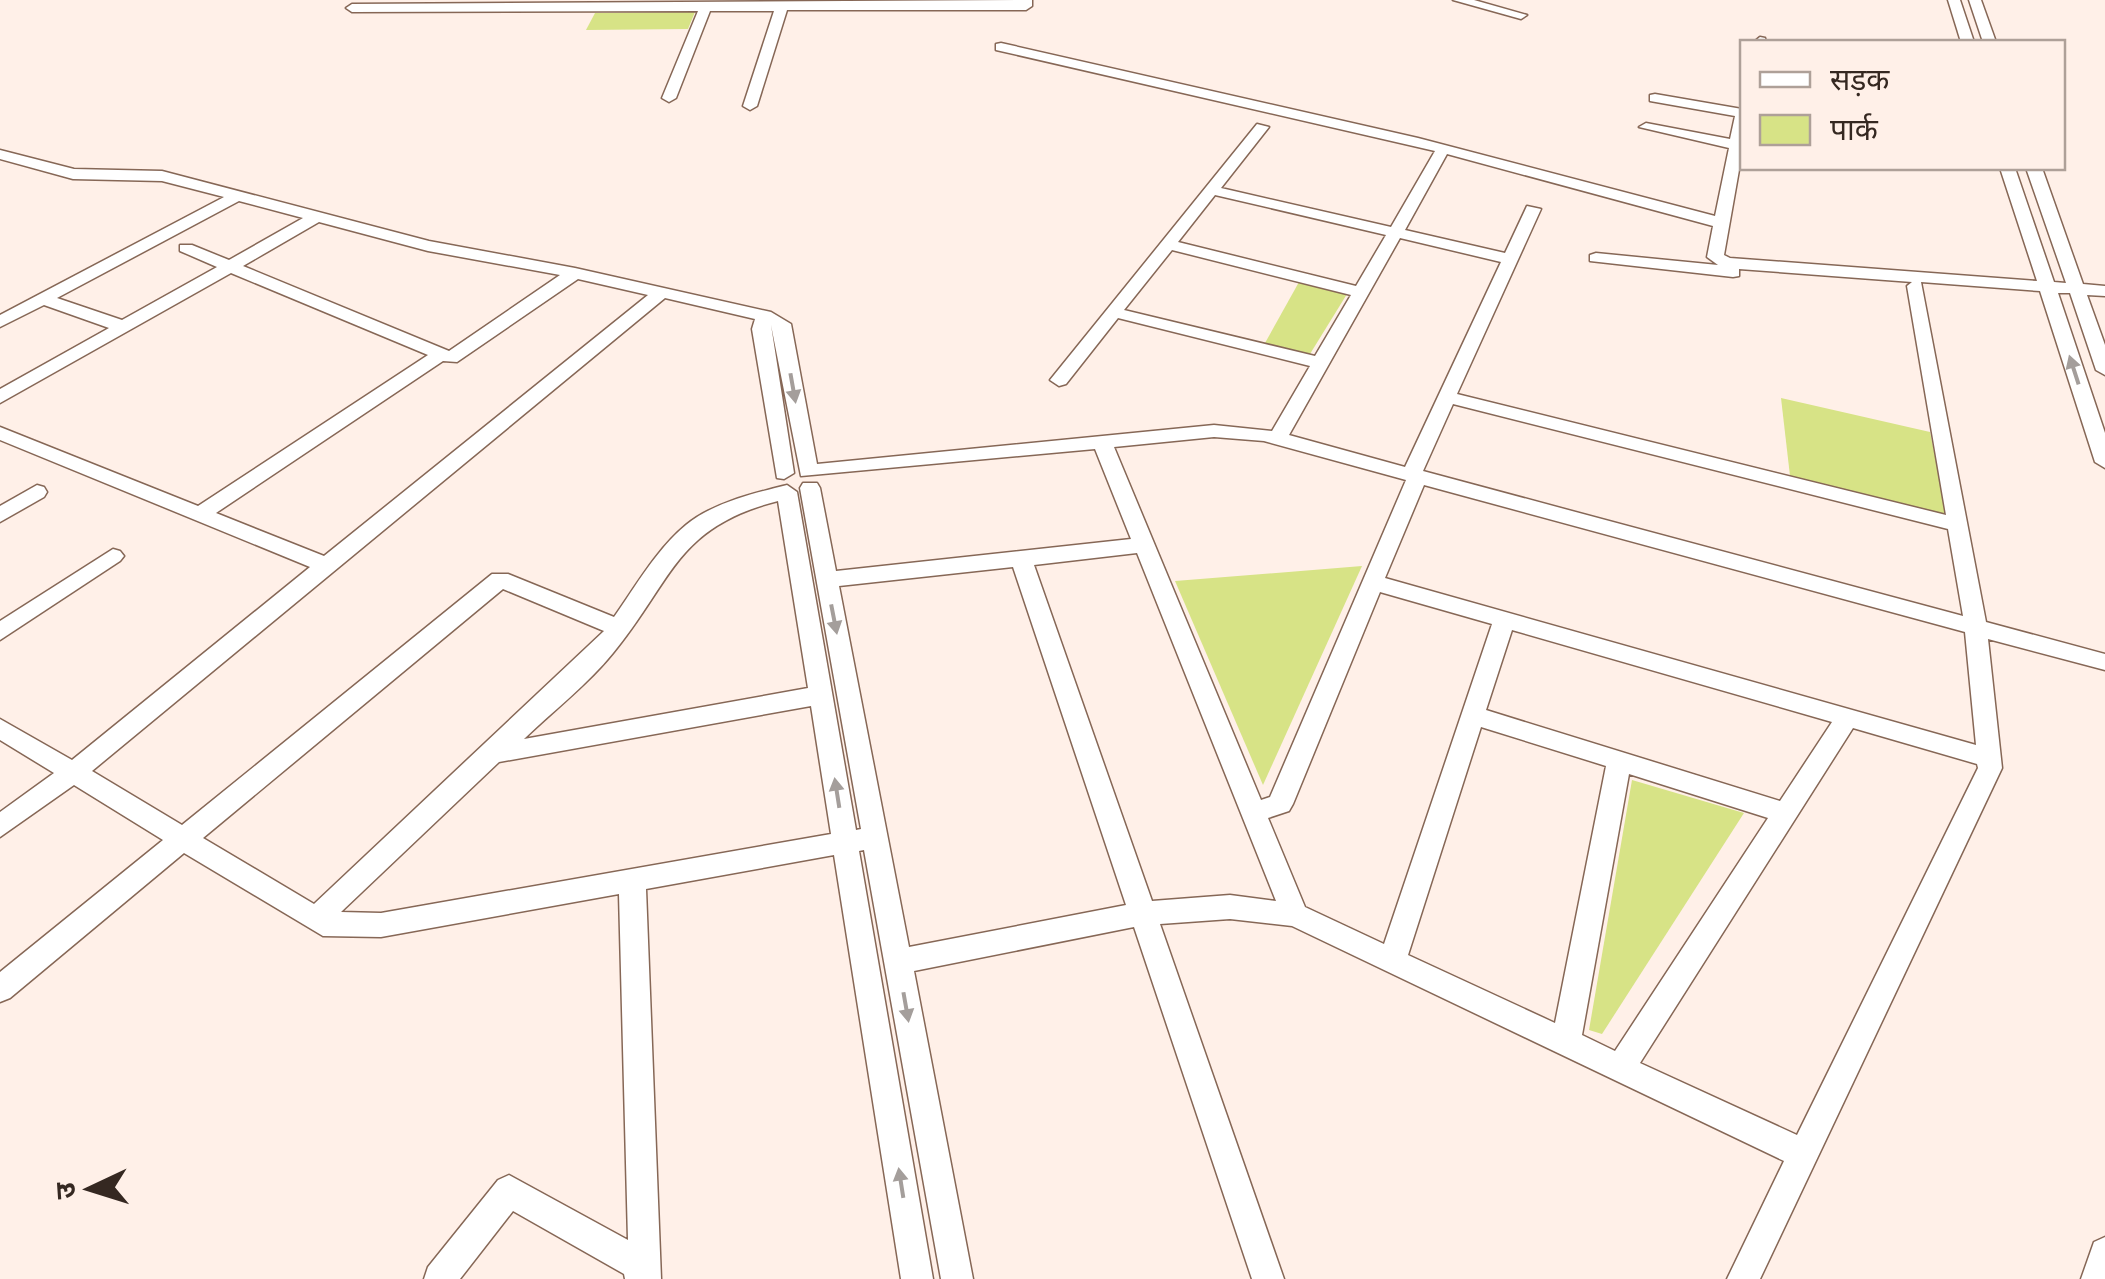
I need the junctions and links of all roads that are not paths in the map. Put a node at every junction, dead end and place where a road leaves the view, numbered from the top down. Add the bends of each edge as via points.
1 (358, 0) edge
2 (1026, 0) edge
3 (1459, 0) edge
4 (1954, 0) edge
5 (1975, 0) edge
6 (426, 5) edge
7 (779, 5) edge
8 (705, 8) junction
9 (1521, 15) dead end
10 (1967, 40) edge
11 (1989, 40) edge
12 (1001, 47) dead end
13 (669, 98) dead end
14 (1655, 98) dead end
15 (750, 106) dead end
16 (1740, 115) edge
17 (1740, 125) edge
18 (1646, 126) dead end
19 (1262, 127) dead end
20 (1736, 145) junction
21 (1443, 148) junction
22 (0, 154) edge
23 (2009, 170) edge
24 (2035, 170) edge
25 (1212, 190) junction
26 (239, 196) junction
27 (1533, 209) dead end
28 (316, 217) junction
29 (1722, 223) junction
30 (1395, 232) junction
31 (1168, 244) junction
32 (186, 248) dead end
33 (1596, 258) dead end
34 (1510, 259) junction
35 (233, 266) junction
36 (575, 273) junction
37 (1915, 286) junction
38 (2105, 291) edge
39 (662, 292) junction
40 (1361, 292) junction
41 (2049, 292) junction
42 (2078, 294) junction
43 (42, 300) junction
44 (2105, 301) edge
45 (1113, 312) junction
46 (0, 322) edge
47 (124, 327) junction
48 (442, 354) junction
49 (1320, 363) junction
50 (2105, 370) edge
51 (1059, 380) dead end
52 (1448, 396) junction
53 (0, 397) edge
54 (0, 433) edge
55 (1277, 439) junction
56 (1102, 442) junction
57 (2105, 462) edge
58 (1414, 476) junction
59 (797, 481) junction
60 (37, 492) dead end
61 (0, 515) edge
62 (198, 515) junction
63 (1958, 525) junction
64 (1144, 546) junction
65 (113, 556) dead end
66 (1022, 558) junction
67 (327, 566) junction
68 (827, 580) junction
69 (1373, 582) junction
70 (1504, 620) junction
71 (618, 628) junction
72 (1976, 628) junction
73 (0, 632) edge
74 (2105, 662) edge
75 (821, 695) junction
76 (1472, 715) junction
77 (1847, 718) junction
78 (0, 728) edge
79 (492, 754) junction
80 (1989, 758) junction
81 (1619, 760) junction
82 (74, 773) junction
83 (1786, 812) junction
84 (1254, 813) junction
85 (0, 826) edge
86 (875, 837) junction
87 (182, 839) junction
88 (845, 843) junction
89 (632, 880) junction
90 (1141, 914) junction
91 (1295, 915) junction
92 (315, 920) junction
93 (1392, 960) junction
94 (898, 962) junction
95 (0, 989) edge
96 (1566, 1042) junction
97 (1620, 1068) junction
98 (1803, 1154) junction
99 (2105, 1253) edge
100 (643, 1275) edge
101 (440, 1279) edge
102 (917, 1279) edge
103 (957, 1279) edge
104 (1268, 1279) edge
105 (1743, 1279) edge
106 (2097, 1279) edge

1 - 6 street via 352,8
2 - 7 street via 1026,6
3 - 9 street
4 - 10 street
5 - 11 street
6 - 8 street
7 - 8 street
7 - 15 street
8 - 13 street
12 - 21 street
14 - 16 street
17 - 20 street
18 - 20 street
19 - 25 street
20 - 29 street
21 - 29 street
21 - 30 street
22 - 26 street via 74,174 162,176
23 - 41 street
24 - 42 street
25 - 30 street
25 - 31 street
26 - 28 street
26 - 43 street
27 - 34 street
28 - 35 street
28 - 36 street
29 - 41 street via 1715,257 1726,263
30 - 34 street
30 - 40 street
31 - 40 street
31 - 45 street
32 - 35 street
33 - 37 street
34 - 52 street
35 - 47 street
35 - 48 street
36 - 39 street
36 - 48 street via 451,358
37 - 41 street
37 - 63 street
38 - 42 street
39 - 59 street via 765,316 761,329
39 - 67 street
40 - 49 street
41 - 42 street
57 -> 41 street
42 - 44 street
42 - 50 street
43 - 46 street
43 - 47 street
45 - 49 street
45 - 51 street
47 - 53 street
48 - 62 street
49 - 55 street
52 - 58 street
52 - 63 street
54 - 62 street
55 - 56 street via 1214,431
55 - 58 street
56 - 59 street
56 - 64 street
58 - 69 street
58 - 72 street
59 - 68 street
59 - 71 street via 695,528
59 - 75 street
60 - 61 street
62 - 67 street
63 - 72 street
64 - 66 street
64 - 84 street
65 - 73 street
66 - 68 street
66 - 90 street
67 - 82 street
68 -> 86 street
69 - 70 street
69 - 84 street via 1280,804
70 - 76 street
70 - 77 street
71 - 79 street
71 - 87 street via 500,579
72 - 74 street
72 - 80 street
75 - 79 street
88 -> 75 street
76 - 81 street
76 - 93 street
77 - 80 street
77 - 83 street
78 - 82 street
79 - 92 street
80 - 98 street via 1990,768
81 - 83 street
81 - 96 street
82 - 85 street
82 - 87 street
83 - 97 street
84 - 91 street
86 - 88 street
86 - 94 street
87 - 92 street
87 - 95 street
88 - 89 street
102 -> 88 street
89 - 92 street via 380,925
89 - 100 street
90 - 91 street via 1230,907
90 - 94 street
90 - 104 street
91 - 93 street
93 - 96 street
94 -> 103 street
96 - 97 street
97 - 98 street
98 - 105 street
99 - 106 street
100 - 101 street via 509,1192

